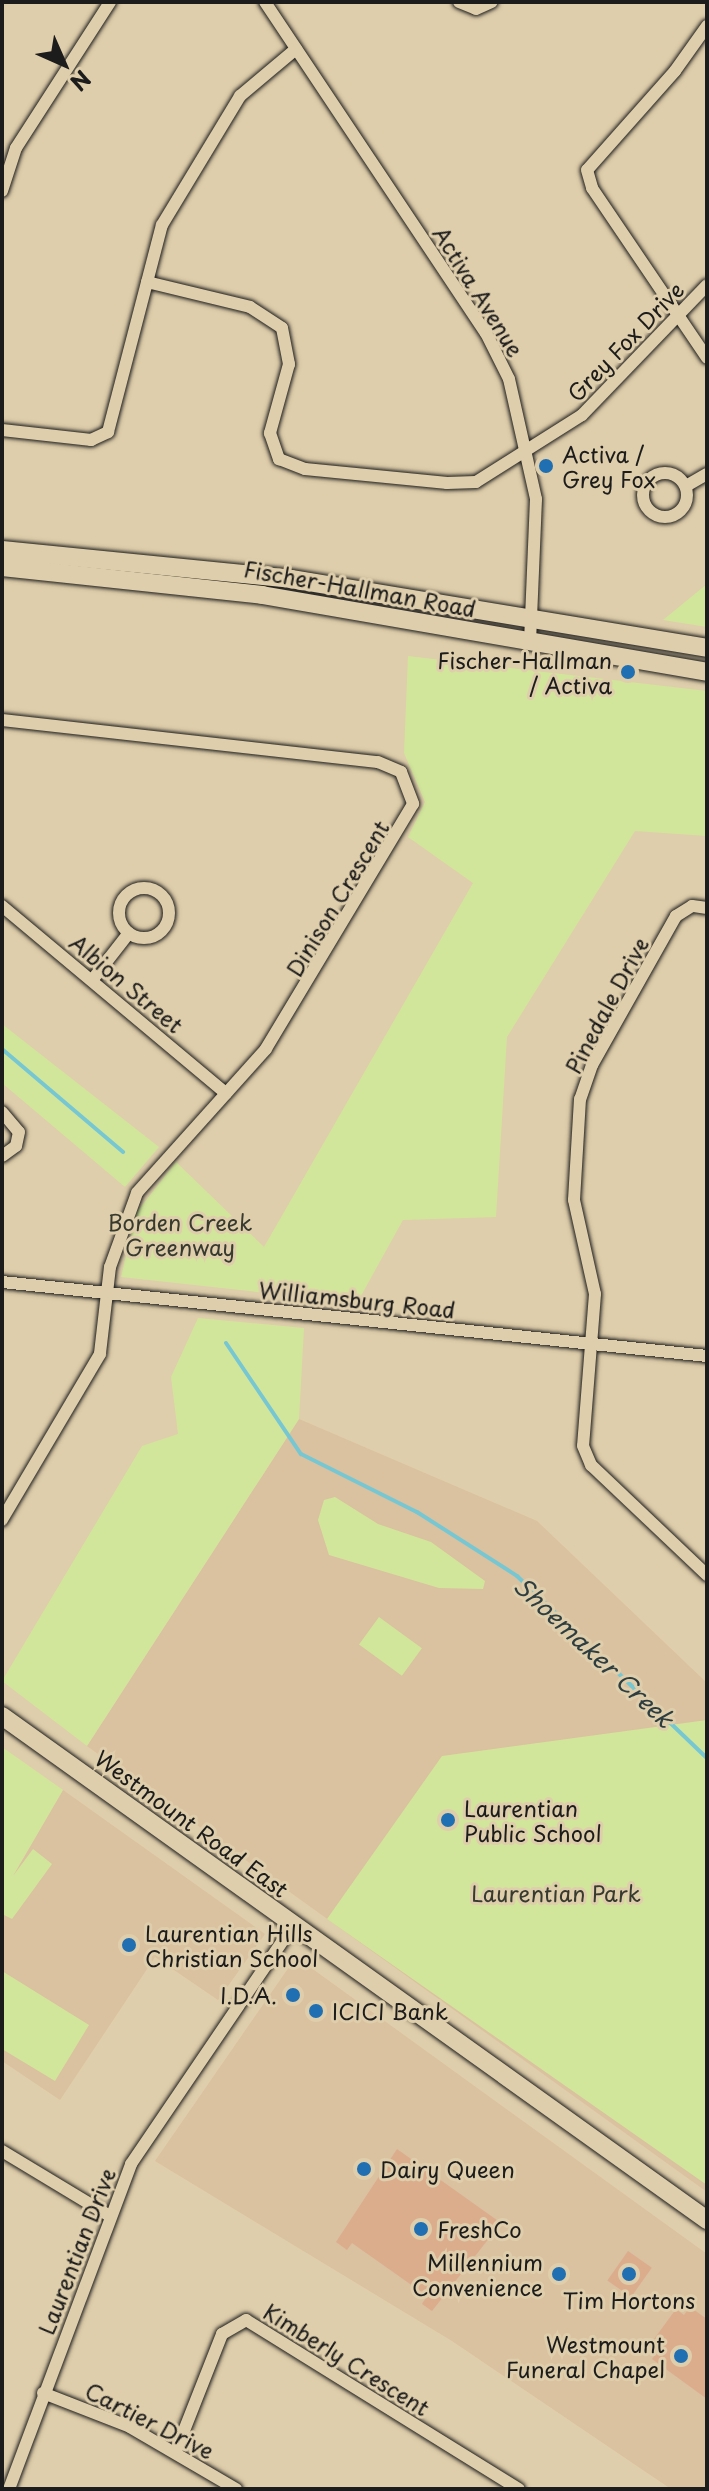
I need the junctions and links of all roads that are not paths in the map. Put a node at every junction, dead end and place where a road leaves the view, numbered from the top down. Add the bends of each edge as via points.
1 (110, 2) edge
2 (265, 2) edge
3 (459, 2) edge
4 (492, 2) edge
5 (707, 26) edge
6 (296, 49) junction
7 (2, 191) edge
8 (147, 282) junction
9 (707, 285) edge
10 (678, 315) junction
11 (707, 358) edge
12 (2, 430) edge
13 (529, 449) junction
14 (707, 474) edge
15 (686, 486) dead end
16 (2, 550) edge
17 (2, 567) edge
18 (532, 621) junction
19 (530, 643) junction
20 (707, 648) edge
21 (707, 672) edge
22 (2, 720) edge
23 (2, 906) edge
24 (707, 908) edge
25 (129, 933) junction
26 (93, 979) junction
27 (226, 1093) junction
28 (2, 1112) edge
29 (2, 1156) edge
30 (2, 1282) edge
31 (108, 1292) junction
32 (592, 1344) junction
33 (707, 1356) edge
34 (2, 1520) edge
35 (707, 1575) edge
36 (2, 1716) edge
37 (293, 1926) junction
38 (2, 2151) edge
39 (108, 2215) junction
40 (707, 2220) edge
41 (43, 2393) junction
42 (176, 2451) junction
43 (9, 2489) edge
44 (236, 2489) edge
45 (519, 2489) edge

1 - 7 street via 16,148
2 - 6 street, Activa Avenue
3 - 4 street via 476,9
5 - 10 street via 587,170 592,188
6 - 8 street via 240,96 162,225
6 - 13 street, Activa Avenue via 486,333 509,379
8 - 12 street via 103,438
8 - 13 street, Grey Fox Drive via 250,307 282,328 289,364 270,444 288,465 476,482
9 - 10 street, Grey Fox Drive
10 - 11 street
10 - 13 street, Grey Fox Drive via 582,415
13 - 18 street, Activa Avenue via 538,539
14 - 15 street
16 - 18 main road, Fischer-Hallman Road via 291,579
17 - 19 main road, Fischer-Hallman Road via 249,593
18 - 19 street, Activa Avenue
18 - 20 main road, Fischer-Hallman Road
19 - 21 main road, Fischer-Hallman Road
22 - 27 street, Dinison Crescent via 378,762 392,765 408,782 413,804 406,824 296,1005
23 - 26 street, Albion Street
24 - 32 street, Pinedale Drive via 692,906 676,916 592,1065 580,1099 574,1200 595,1294
25 - 25 street via 147,938 162,930 169,914 157,891 135,889 123,899 118,915
25 - 26 street
26 - 27 street, Albion Street
27 - 31 street, Dinison Crescent via 137,1193 121,1224
28 - 29 street via 19,1132 16,1146
30 - 31 street, Williamsburg Road
31 - 32 street, Williamsburg Road
31 - 34 street, Dinison Crescent via 100,1354
32 - 33 street, Williamsburg Road
32 - 35 street, Pinedale Drive via 583,1419 591,1465
36 - 37 main road, Westmount Road East
37 - 39 street, Laurentian Drive via 171,2097
37 - 40 main road, Westmount Road East
38 - 39 street
39 - 41 street, Laurentian Drive
41 - 42 street, Cartier Drive
41 - 43 street, Laurentian Drive
42 - 44 street, Cartier Drive
42 - 45 street, Kimberly Crescent via 222,2334 246,2320

